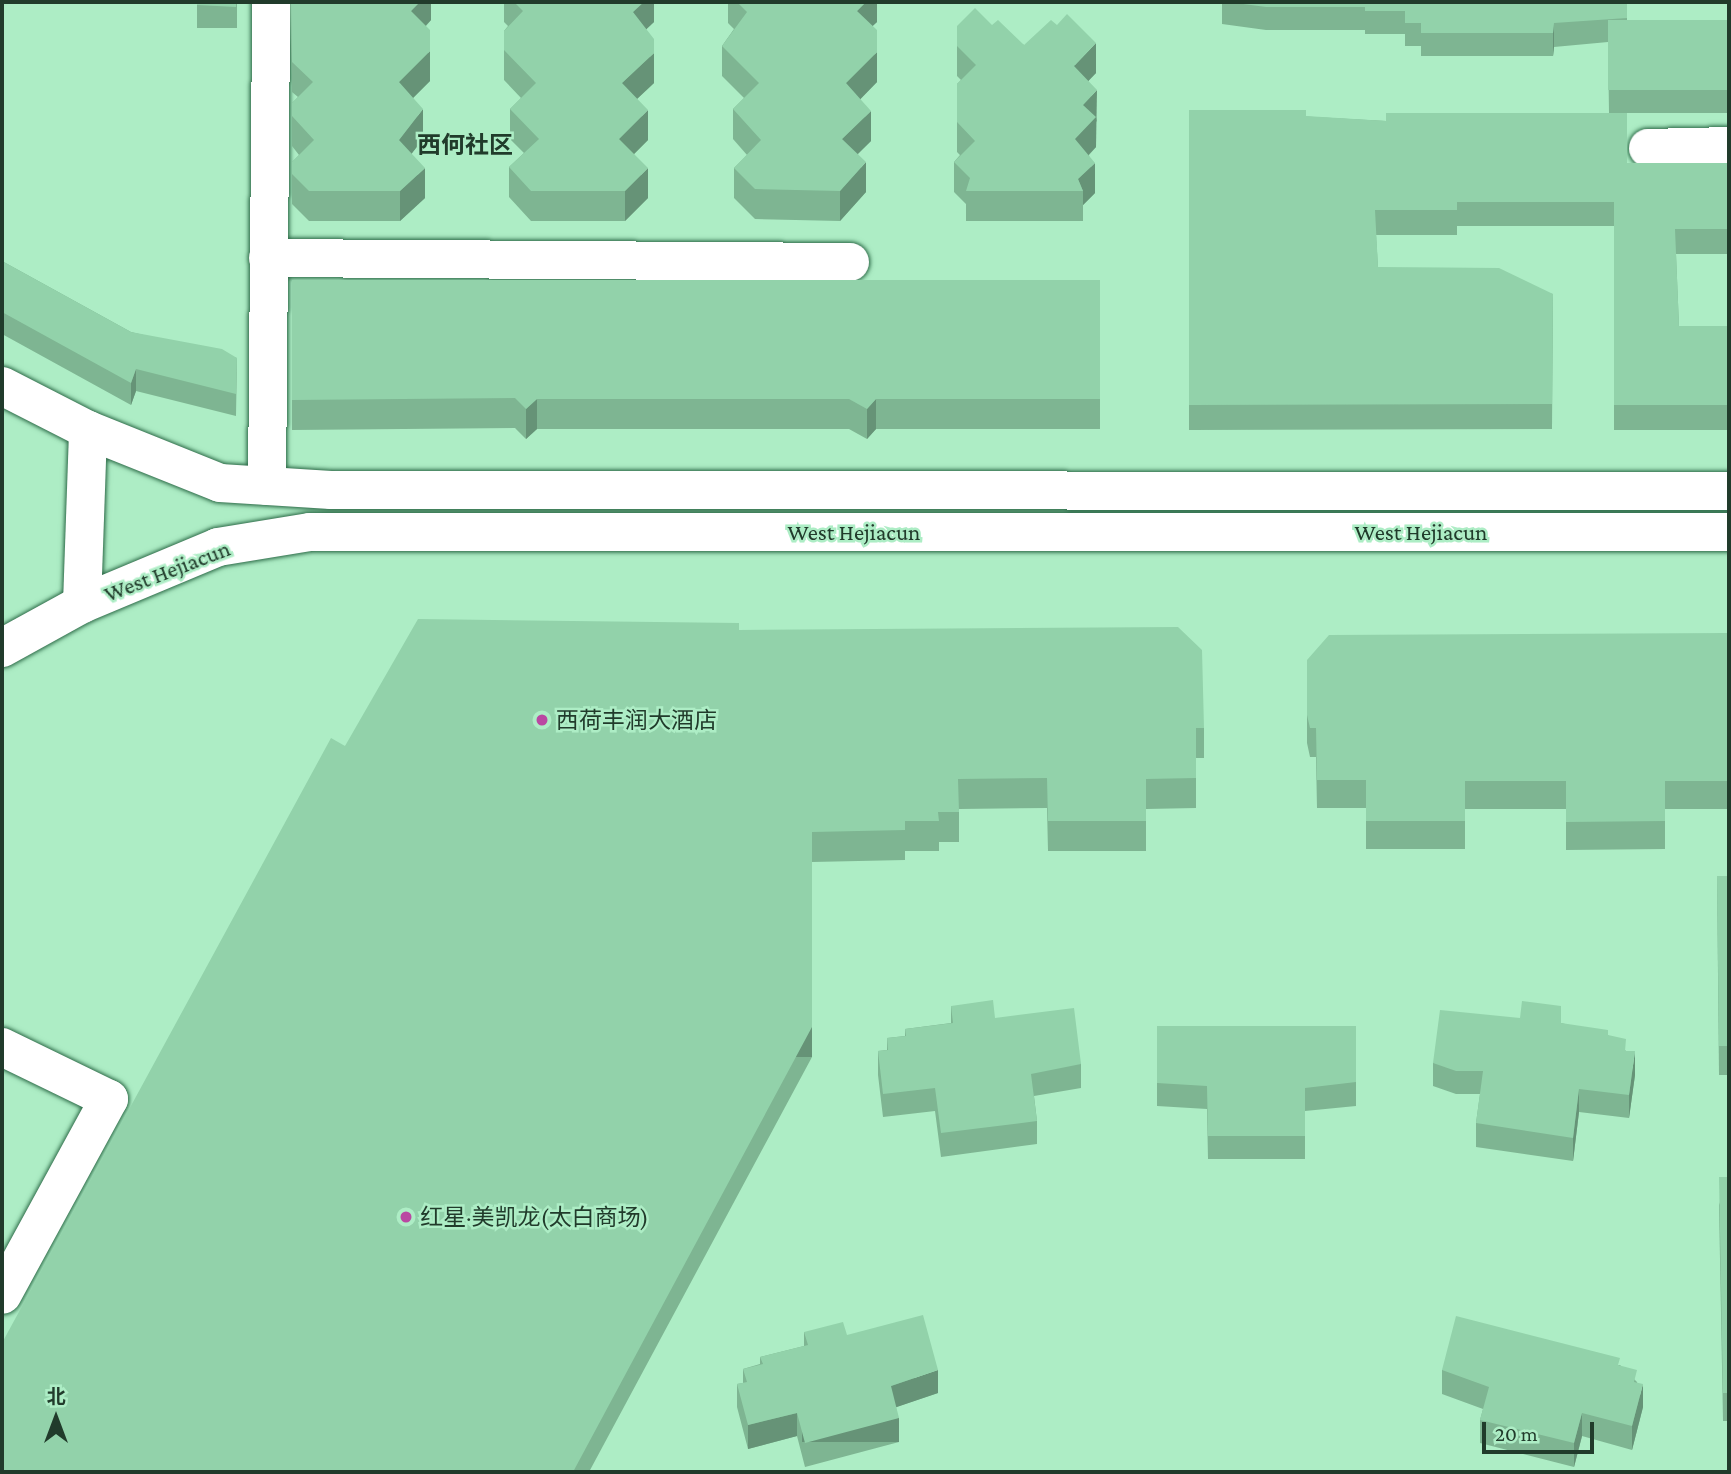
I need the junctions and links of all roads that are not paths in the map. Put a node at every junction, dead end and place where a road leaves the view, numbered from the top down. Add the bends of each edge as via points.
1 (271, 2) edge
2 (1729, 146) edge
3 (1648, 148) dead end
4 (268, 258) junction
5 (850, 262) dead end
6 (2, 386) edge
7 (88, 430) junction
8 (267, 486) junction
9 (1729, 491) edge
10 (1729, 532) edge
11 (82, 604) junction
12 (2, 648) edge
13 (2, 1047) edge
14 (2, 1295) edge

1 - 4 street
2 - 3 street
4 - 5 street
4 - 8 street
6 - 7 street, West Hejiacun
7 - 8 street, West Hejiacun via 220,483
7 - 11 street
8 - 9 street, West Hejiacun via 331,490
10 - 11 street, West Hejiacun via 310,532 218,547
11 - 12 street, West Hejiacun
13 - 14 street via 109,1099

